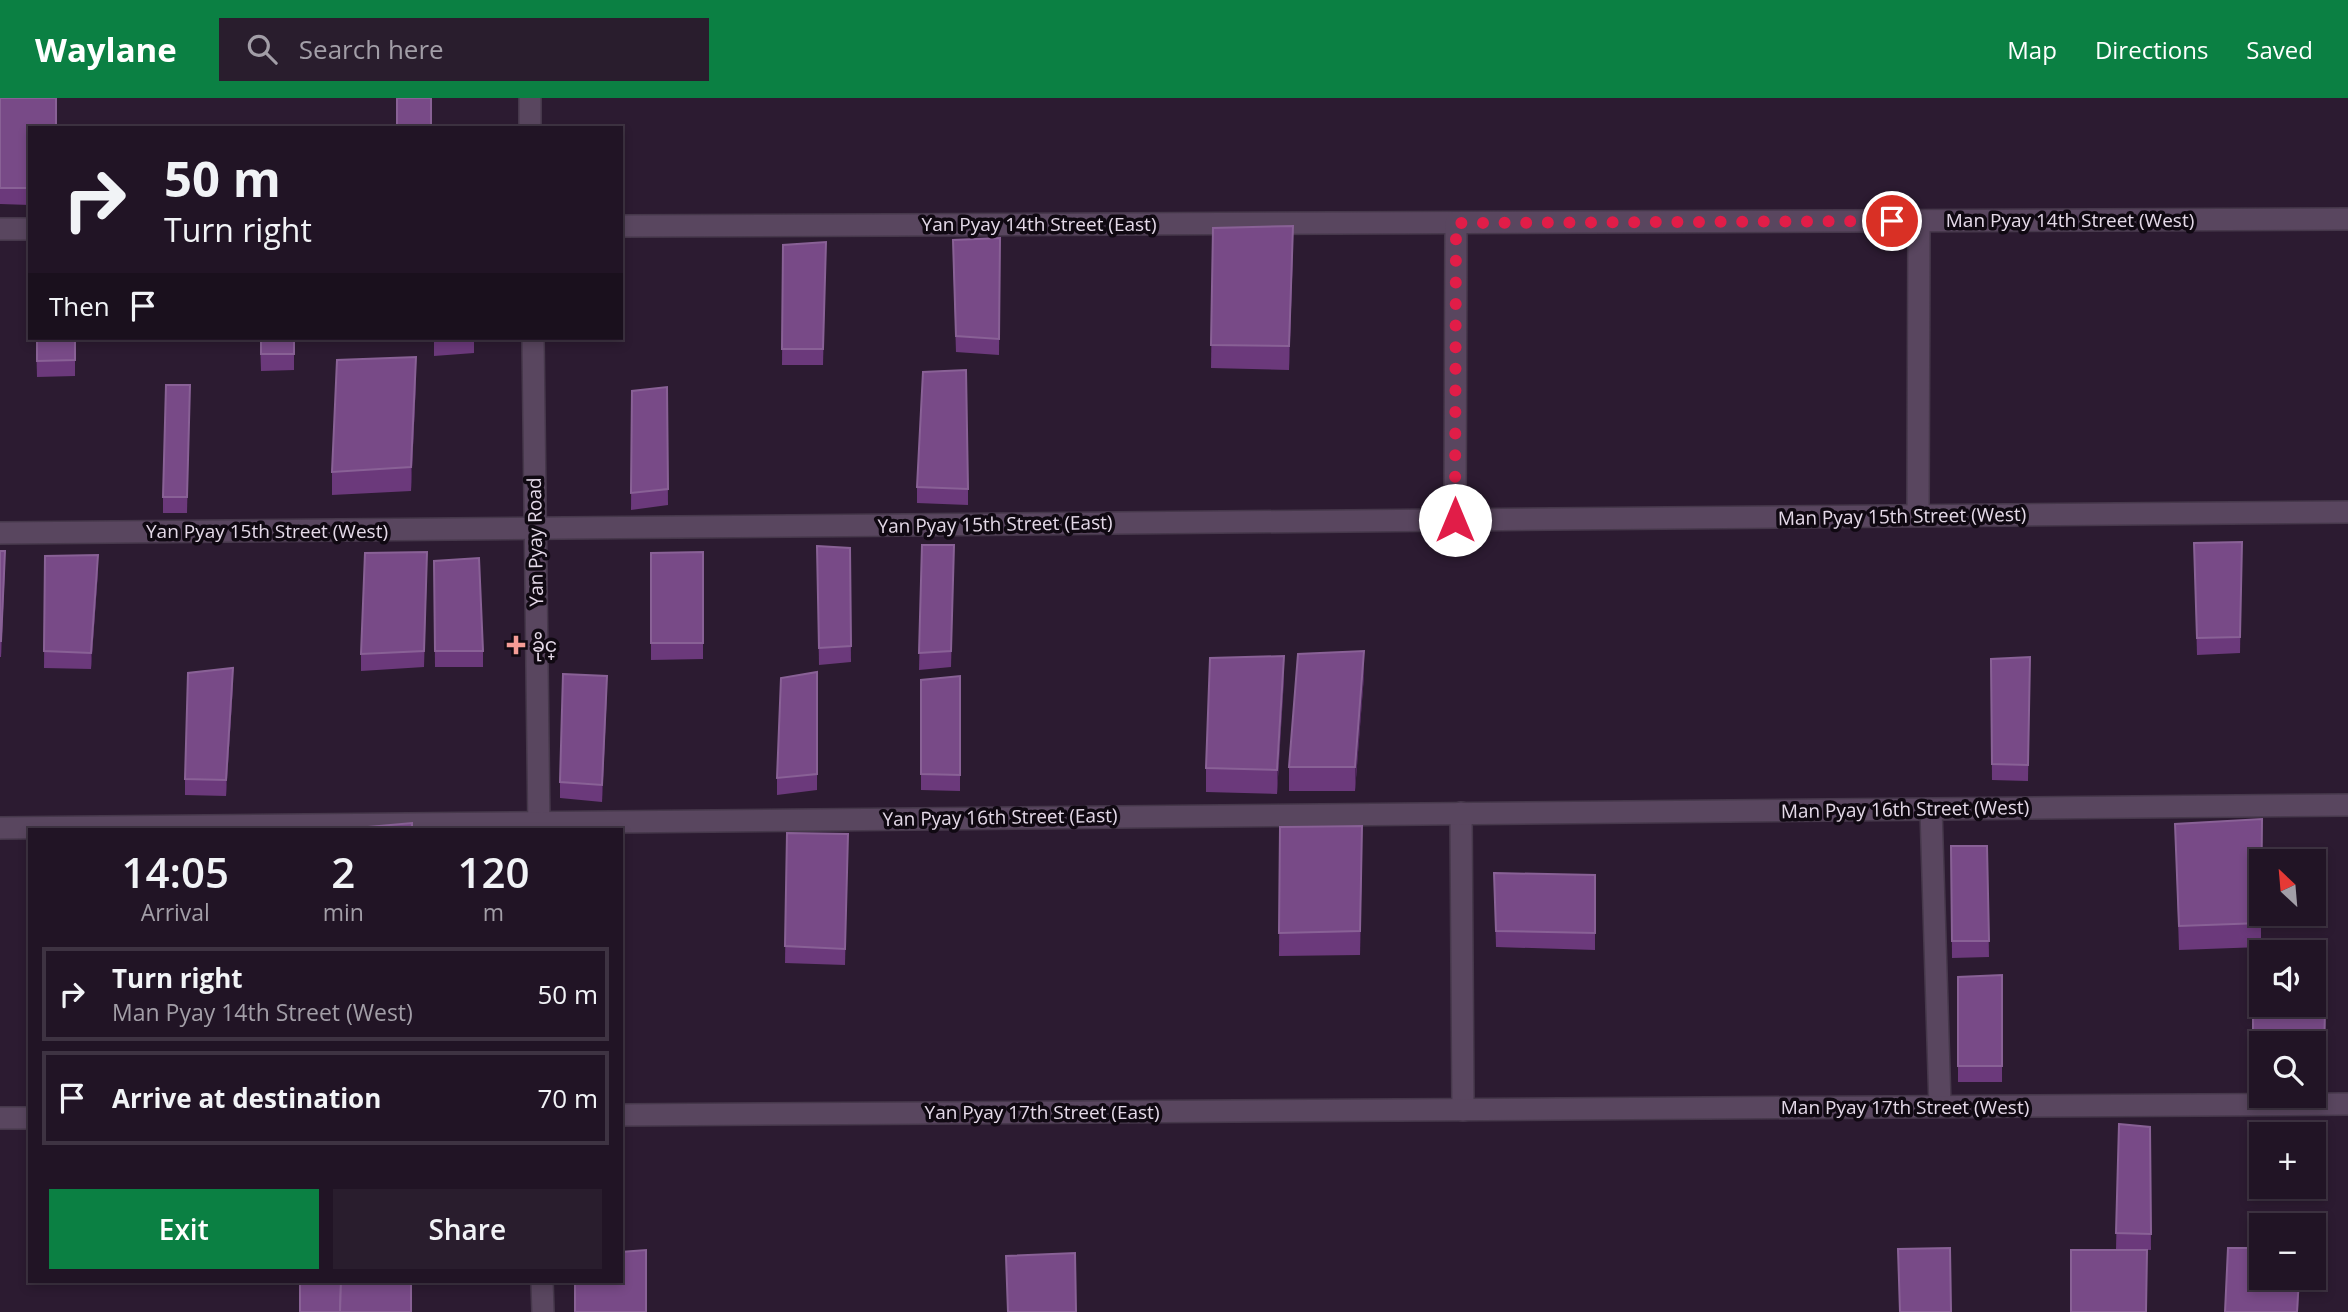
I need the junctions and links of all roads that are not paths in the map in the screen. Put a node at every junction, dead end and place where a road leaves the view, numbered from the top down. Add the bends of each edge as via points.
1 (530, 98) edge
2 (530, 126) edge
3 (2348, 219) edge
4 (1919, 221) junction
5 (1456, 223) junction
6 (623, 226) edge
7 (0, 229) edge
8 (28, 229) edge
9 (533, 340) edge
10 (2348, 512) edge
11 (1918, 516) junction
12 (1455, 520) junction
13 (535, 529) junction
14 (0, 533) edge
15 (2348, 805) edge
16 (1931, 809) junction
17 (1461, 813) junction
18 (539, 826) edge
19 (0, 828) edge
20 (2348, 1104) edge
21 (1940, 1106) junction
22 (1463, 1110) junction
23 (623, 1115) edge
24 (0, 1118) edge
25 (28, 1118) edge
26 (542, 1283) edge
27 (543, 1312) edge

1 - 2 street
3 - 4 street, Man Pyay 14th Street (West)
4 - 5 street, Man Pyay 14th Street (West)
4 - 11 street
5 - 6 street, Yan Pyay 14th Street (East)
5 - 12 street
7 - 8 street
9 - 13 street, Yan Pyay Road
10 - 11 street, Man Pyay 15th Street (West)
11 - 12 street, Man Pyay 15th Street (West)
12 - 13 street, Yan Pyay 15th Street (East)
13 - 14 street, Yan Pyay 15th Street (West)
13 - 18 street, Yan Pyay Road
15 - 16 street, Man Pyay 16th Street (West)
16 - 17 street, Man Pyay 16th Street (West)
16 - 21 street
17 - 18 street, Yan Pyay 16th Street (East)
17 - 22 street
18 - 19 street, Yan Pyay 16th Street (East)
20 - 21 street, Man Pyay 17th Street (West)
21 - 22 street, Man Pyay 17th Street (West)
22 - 23 street, Yan Pyay 17th Street (East)
24 - 25 street
26 - 27 street

